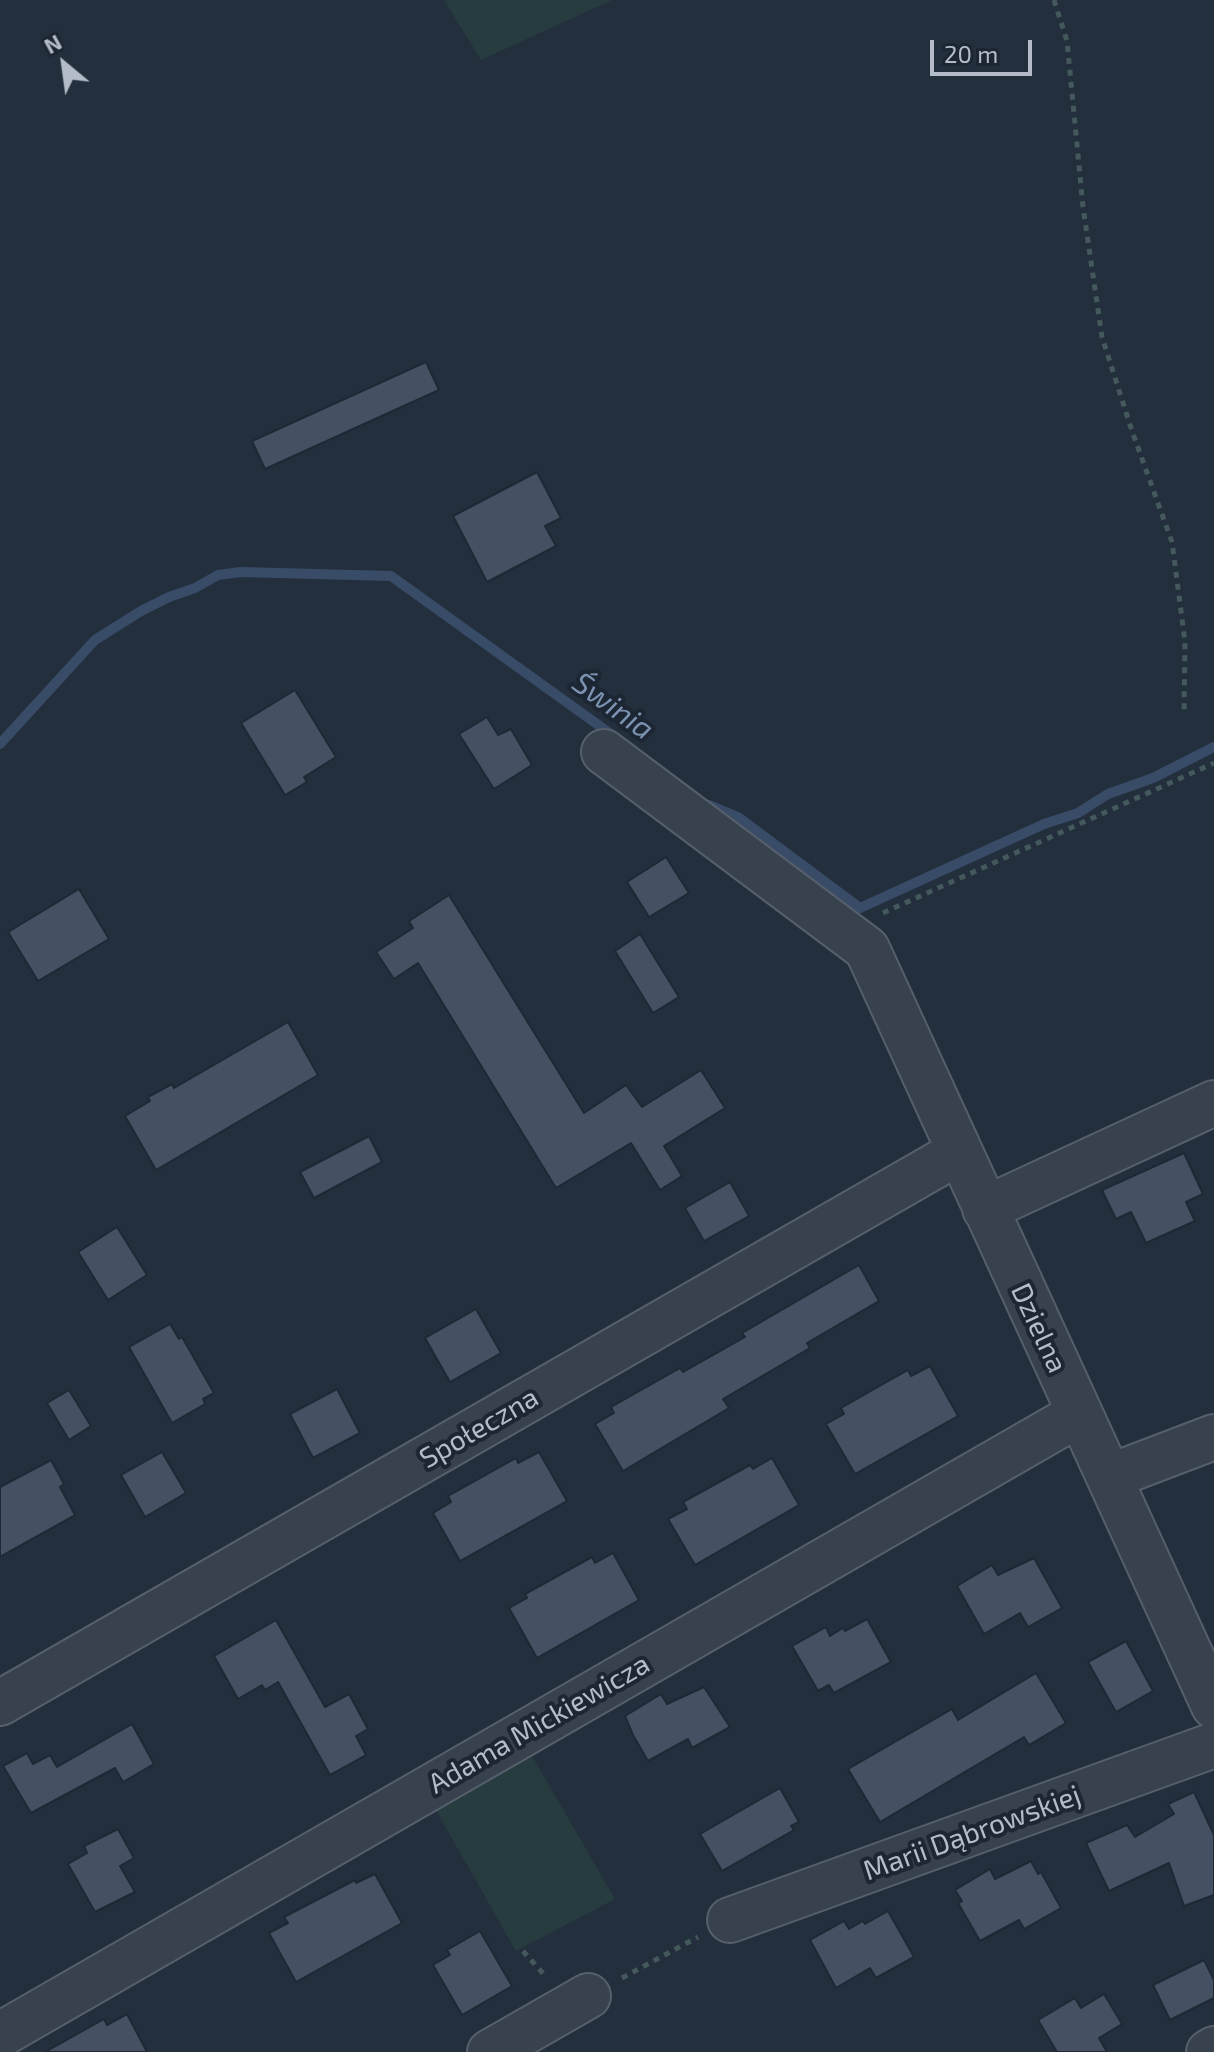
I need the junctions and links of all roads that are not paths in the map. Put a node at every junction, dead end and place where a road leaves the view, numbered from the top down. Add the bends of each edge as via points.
1 (604, 752) dead end
2 (1214, 1103) edge
3 (959, 1152) junction
4 (985, 1209) junction
5 (1079, 1414) junction
6 (1214, 1437) edge
7 (1109, 1477) junction
8 (0, 1703) edge
9 (1214, 1706) edge
10 (1214, 1745) edge
11 (730, 1920) road end
12 (588, 1996) road end
13 (0, 2035) edge
14 (490, 2052) edge

1 - 3 street, Dzielna via 867,949
2 - 4 street
3 - 4 street, Dzielna
3 - 8 street, Społeczna
4 - 5 street, Dzielna
5 - 7 street, Dzielna
5 - 13 street, Adama Mickiewicza
6 - 7 street
7 - 9 street, Dzielna
10 - 11 street, Marii Dąbrowskiej
12 - 14 street

